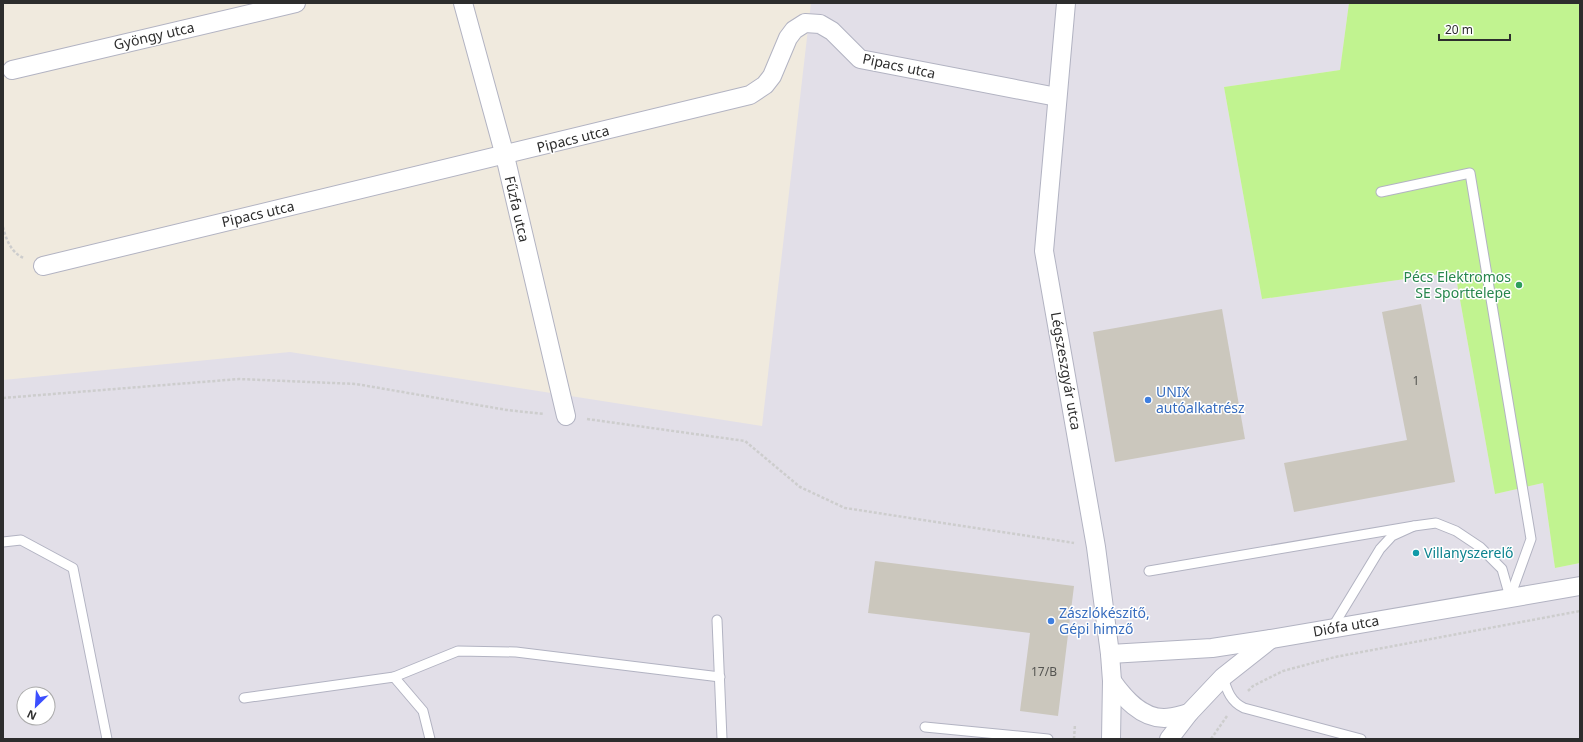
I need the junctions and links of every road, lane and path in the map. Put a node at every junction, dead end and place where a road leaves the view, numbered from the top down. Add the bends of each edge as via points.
1 (296, 3) edge
2 (463, 3) edge
3 (1066, 3) edge
4 (12, 70) dead end
5 (1057, 97) junction
6 (505, 156) junction
7 (1381, 192) dead end
8 (3, 227) edge
9 (43, 266) joint
10 (3, 398) edge
11 (566, 416) junction
12 (1414, 526) junction
13 (3, 542) edge
14 (1096, 547) junction
15 (1149, 571) dead end
16 (1580, 586) edge
17 (1510, 597) junction
18 (1580, 611) edge
19 (717, 620) dead end
20 (1332, 628) junction
21 (1271, 639) junction
22 (1110, 654) junction
23 (1283, 671) dead end
24 (394, 677) junction
25 (720, 677) junction
26 (1223, 677) junction
27 (1112, 681) junction
28 (244, 698) dead end
29 (1189, 713) junction
30 (1075, 724) dead end
31 (925, 727) dead end
32 (107, 739) edge
33 (430, 739) edge
34 (722, 739) edge
35 (1048, 739) edge
36 (1074, 739) edge
37 (1111, 739) edge
38 (1169, 739) edge
39 (1361, 739) edge

1 - 4 street, Gyöngy utca
2 - 6 street, Fűzfa utca
3 - 5 street, Légszeszgyár utca
5 - 6 street, Pipacs utca via 860,59 832,31 820,24 805,23 794,30 788,38 772,76 765,85 750,95
5 - 14 street, Légszeszgyár utca via 1044,251
6 - 9 street, Pipacs utca
6 - 11 street, Fűzfa utca
7 - 17 lane via 1470,173 1531,539
8 - 9 path via 6,240 19,256
10 - 11 path via 239,379 356,384 507,410
11 - 14 path via 745,441 800,487 845,508
12 - 15 lane
12 - 17 lane via 1436,523 1456,531 1480,547 1502,569
12 - 20 lane via 1392,536 1380,550
13 - 32 lane via 21,540 73,568
14 - 22 street, Légszeszgyár utca
16 - 17 street, Diófa utca
17 - 20 street, Diófa utca
18 - 23 path via 1335,658
19 - 25 lane
20 - 21 street, Diófa utca
21 - 22 street, Diófa utca via 1212,648
21 - 26 street
22 - 27 street, Légszeszgyár utca
24 - 25 lane via 458,651 516,652
24 - 28 lane
24 - 33 lane via 423,711
25 - 34 lane
26 - 29 street
26 - 39 lane via 1228,694 1236,705
27 - 29 street via 1124,697 1142,712 1163,718
27 - 37 street, Légszeszgyár utca
29 - 38 street
30 - 36 path
31 - 35 lane

